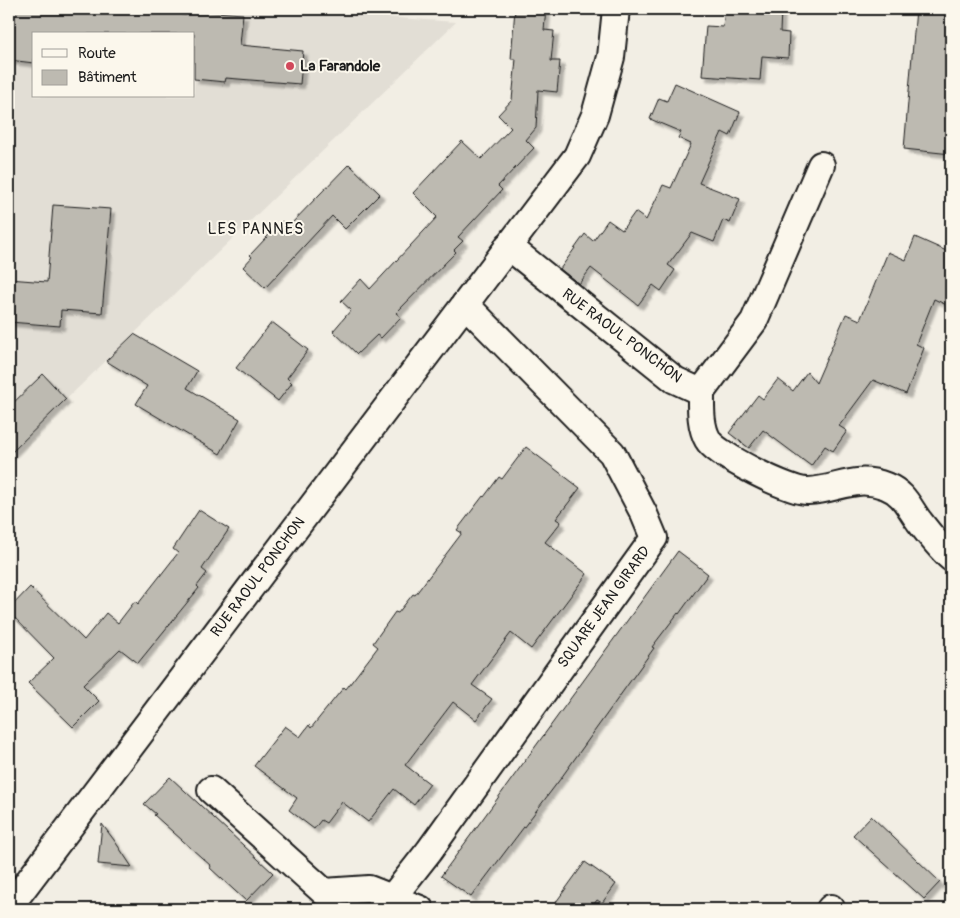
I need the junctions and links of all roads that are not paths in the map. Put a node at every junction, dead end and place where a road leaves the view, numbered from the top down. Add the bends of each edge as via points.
1 (616, 9) edge
2 (821, 166) dead end
3 (508, 246) junction
4 (465, 304) junction
5 (701, 392) junction
6 (945, 552) edge
7 (211, 790) dead end
8 (392, 898) junction
9 (9, 907) edge
10 (420, 909) edge

1 - 3 street, RUE RAOUL PONCHON via 611,57 593,120 577,156
2 - 5 street via 754,321
3 - 4 street, RUE RAOUL PONCHON
3 - 5 street, RUE RAOUL PONCHON via 675,380
4 - 8 street, SQUARE JEAN GIRARD via 612,453 654,538
4 - 9 street, RUE RAOUL PONCHON
5 - 6 street via 702,420 708,441 729,458 806,491 871,480 888,487 904,498
7 - 8 street via 324,892 369,889
8 - 10 street

